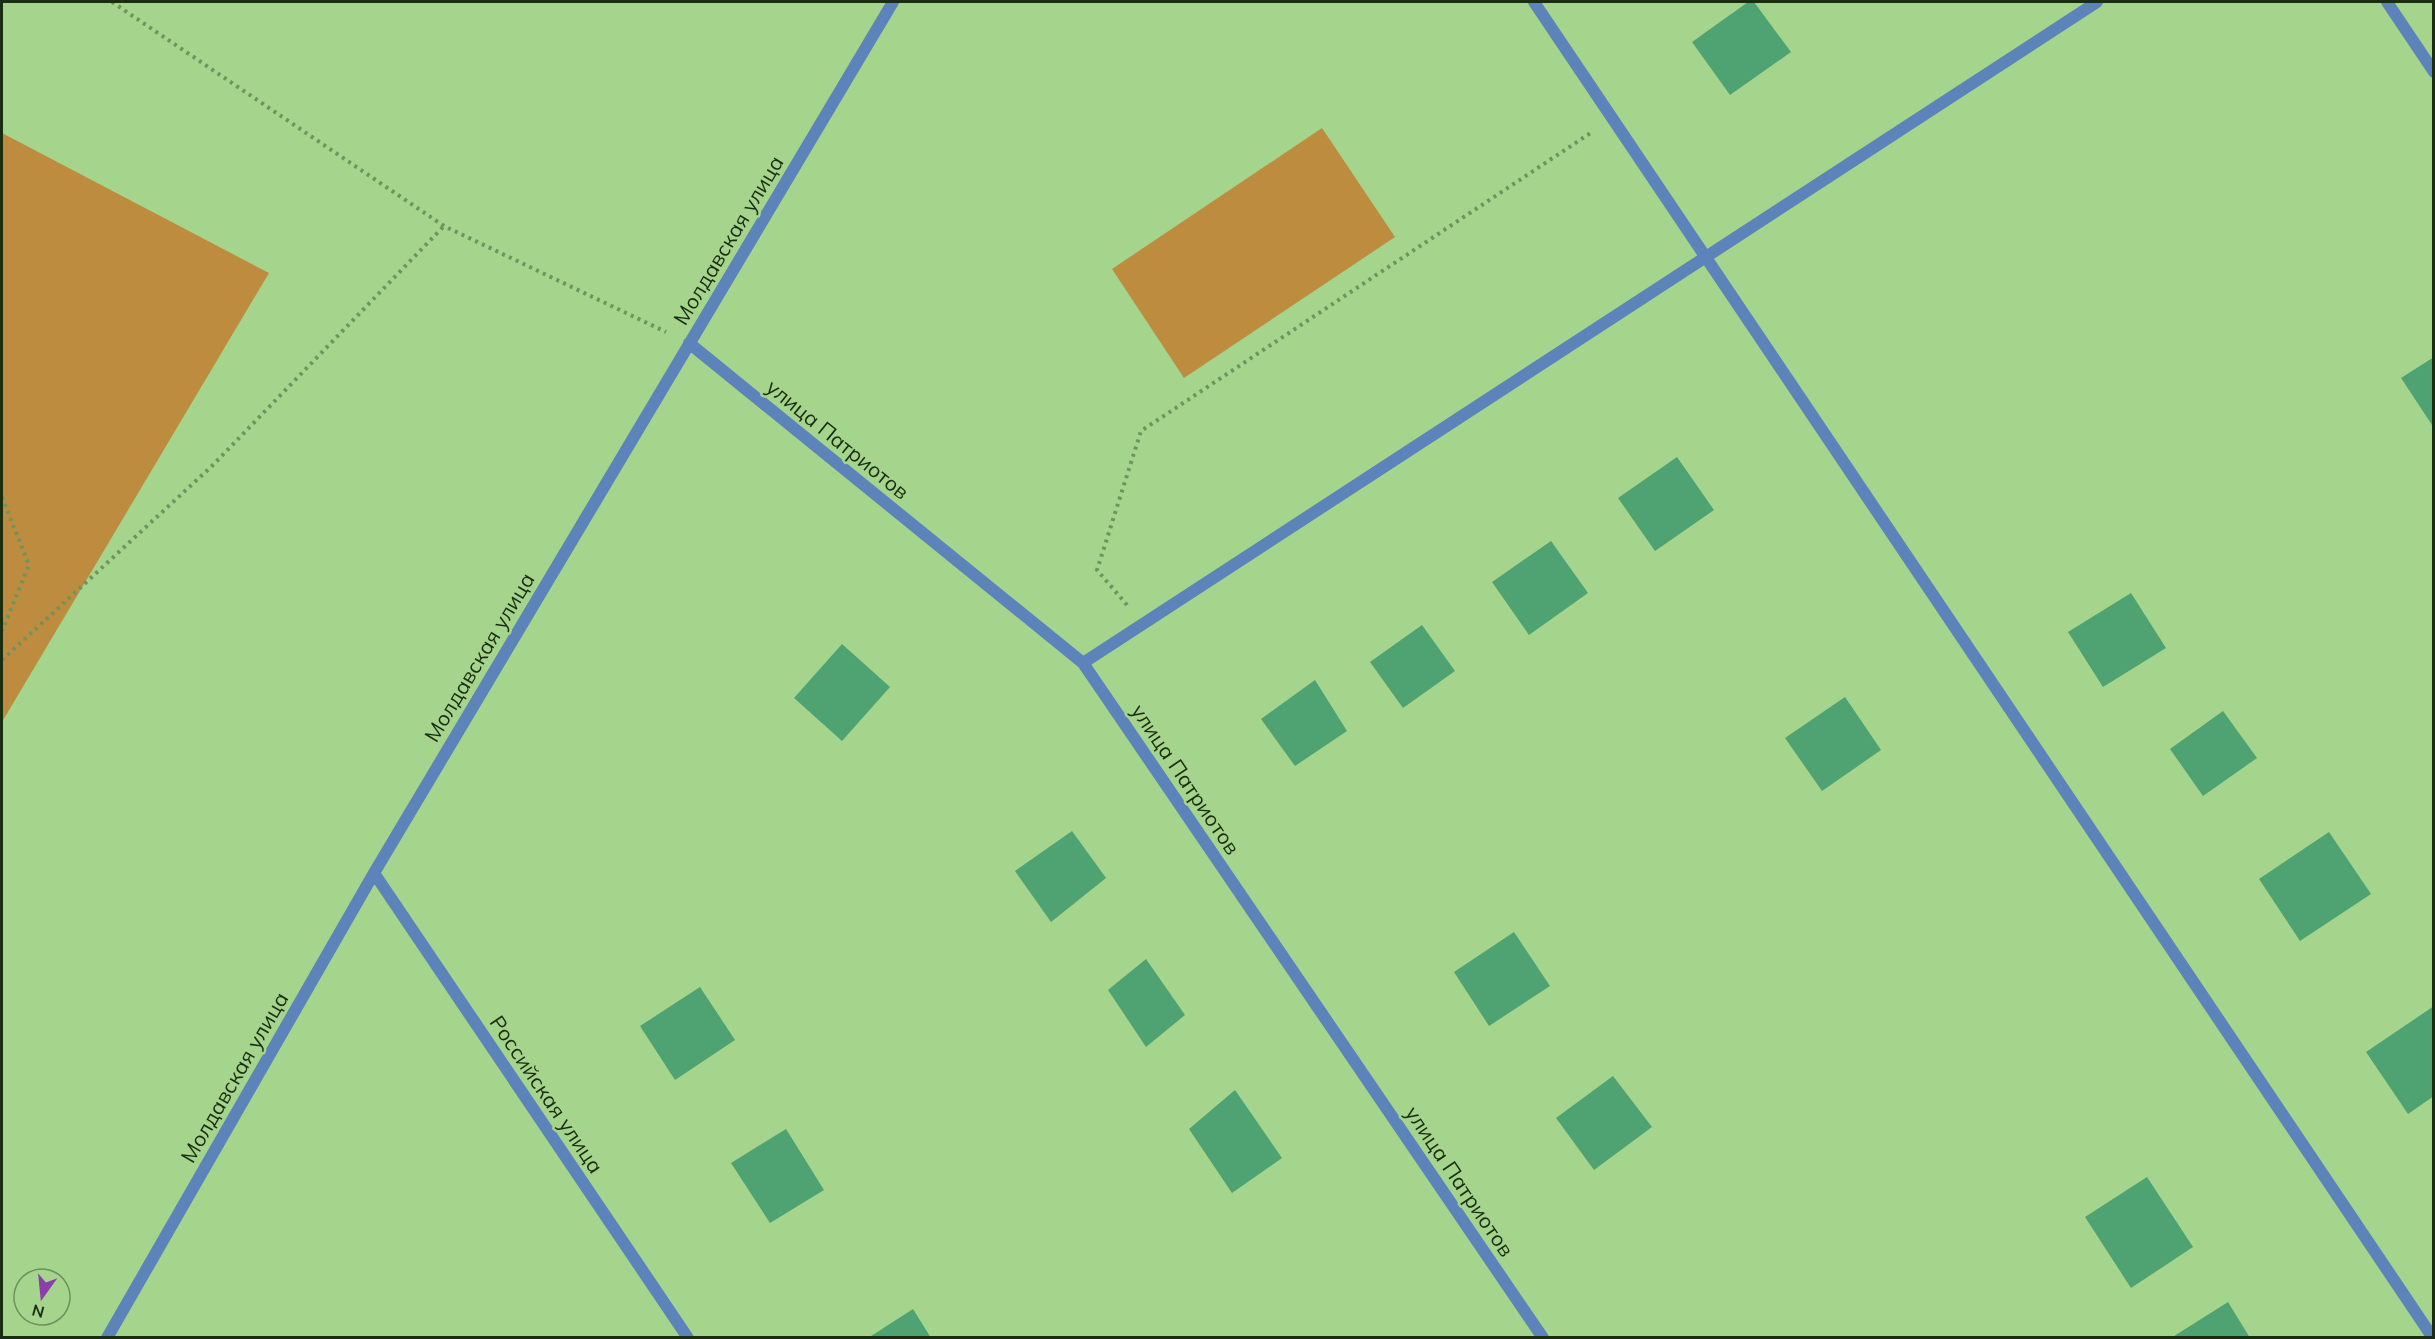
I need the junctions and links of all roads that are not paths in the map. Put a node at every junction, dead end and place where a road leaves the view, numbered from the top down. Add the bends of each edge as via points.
1 (893, 2) edge
2 (1534, 2) edge
3 (2097, 2) edge
4 (2387, 2) edge
5 (2433, 72) edge
6 (1704, 256) junction
7 (689, 343) junction
8 (1083, 663) junction
9 (374, 873) junction
10 (107, 1338) edge
11 (688, 1338) edge
12 (1543, 1338) edge
13 (2433, 1338) edge

1 - 7 street, Молдавская улица
2 - 6 street
3 - 6 street
4 - 5 street
6 - 8 street
6 - 13 street
7 - 8 street, улица Патриотов
7 - 9 street, Молдавская улица
8 - 12 street, улица Патриотов
9 - 10 street, Молдавская улица
9 - 11 street, Российская улица

